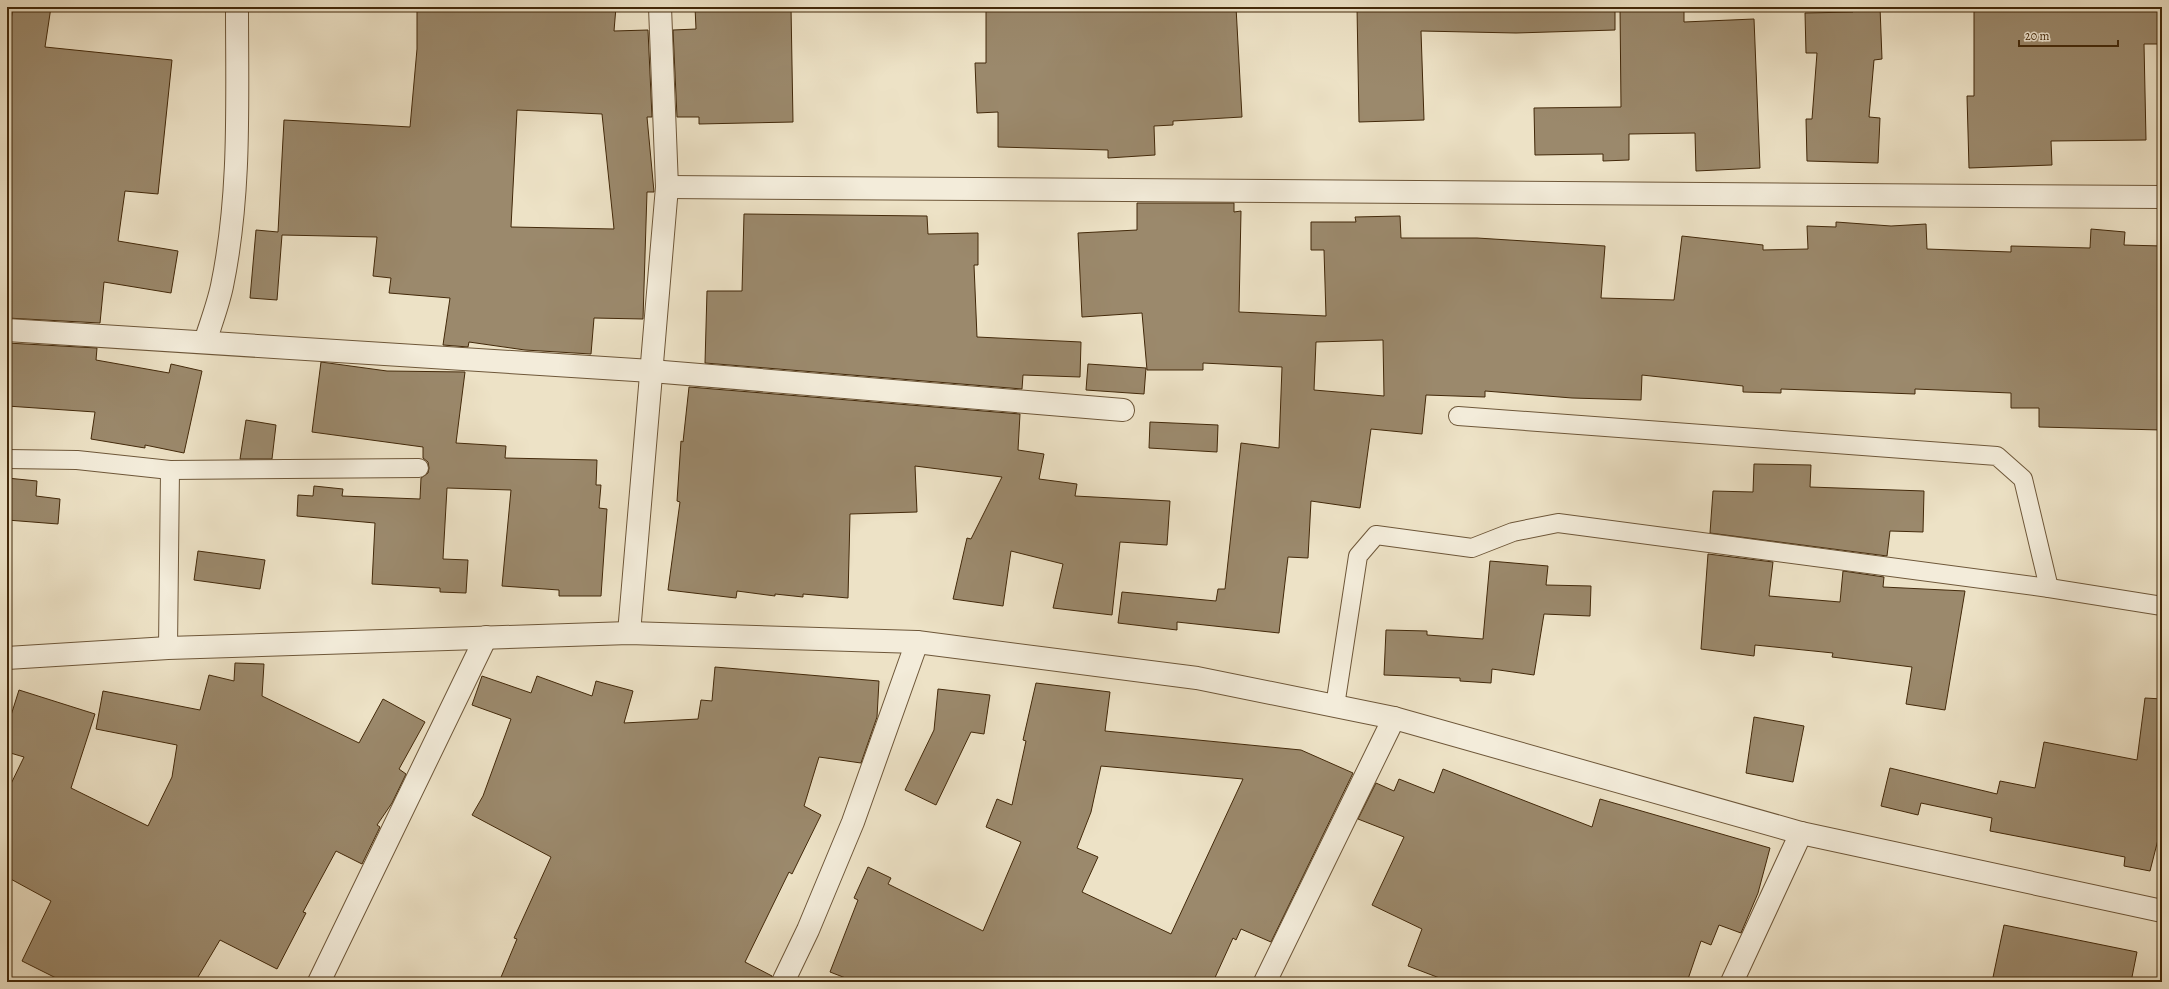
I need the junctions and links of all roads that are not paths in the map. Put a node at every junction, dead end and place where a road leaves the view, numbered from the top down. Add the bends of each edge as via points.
1 (236, 7) edge
2 (660, 7) edge
3 (667, 187) junction
4 (2162, 197) edge
5 (7, 330) edge
6 (205, 342) junction
7 (651, 371) junction
8 (1123, 410) dead end
9 (1458, 416) dead end
10 (7, 459) edge
11 (418, 468) dead end
12 (170, 470) junction
13 (2048, 588) junction
14 (2162, 606) edge
15 (629, 633) junction
16 (486, 637) junction
17 (917, 642) junction
18 (168, 648) junction
19 (7, 658) edge
20 (1335, 706) junction
21 (1394, 718) junction
22 (1802, 833) junction
23 (2162, 911) edge
24 (319, 982) edge
25 (783, 982) edge
26 (1265, 982) edge
27 (1732, 982) edge

1 - 6 street via 238,151 222,287
2 - 3 street
3 - 4 street
3 - 7 street
5 - 6 street
6 - 7 street
7 - 8 street
7 - 15 street
9 - 13 lane via 1996,456 2023,479
10 - 12 lane via 77,460
11 - 12 lane
12 - 18 lane
13 - 14 lane
13 - 20 lane via 1558,523 1513,532 1472,548 1376,535 1358,556
15 - 16 street
15 - 17 street
16 - 18 street
16 - 24 street
17 - 20 street via 1197,678
17 - 25 street via 853,822
18 - 19 street
20 - 21 street
21 - 22 street
21 - 26 street
22 - 23 street
22 - 27 street

